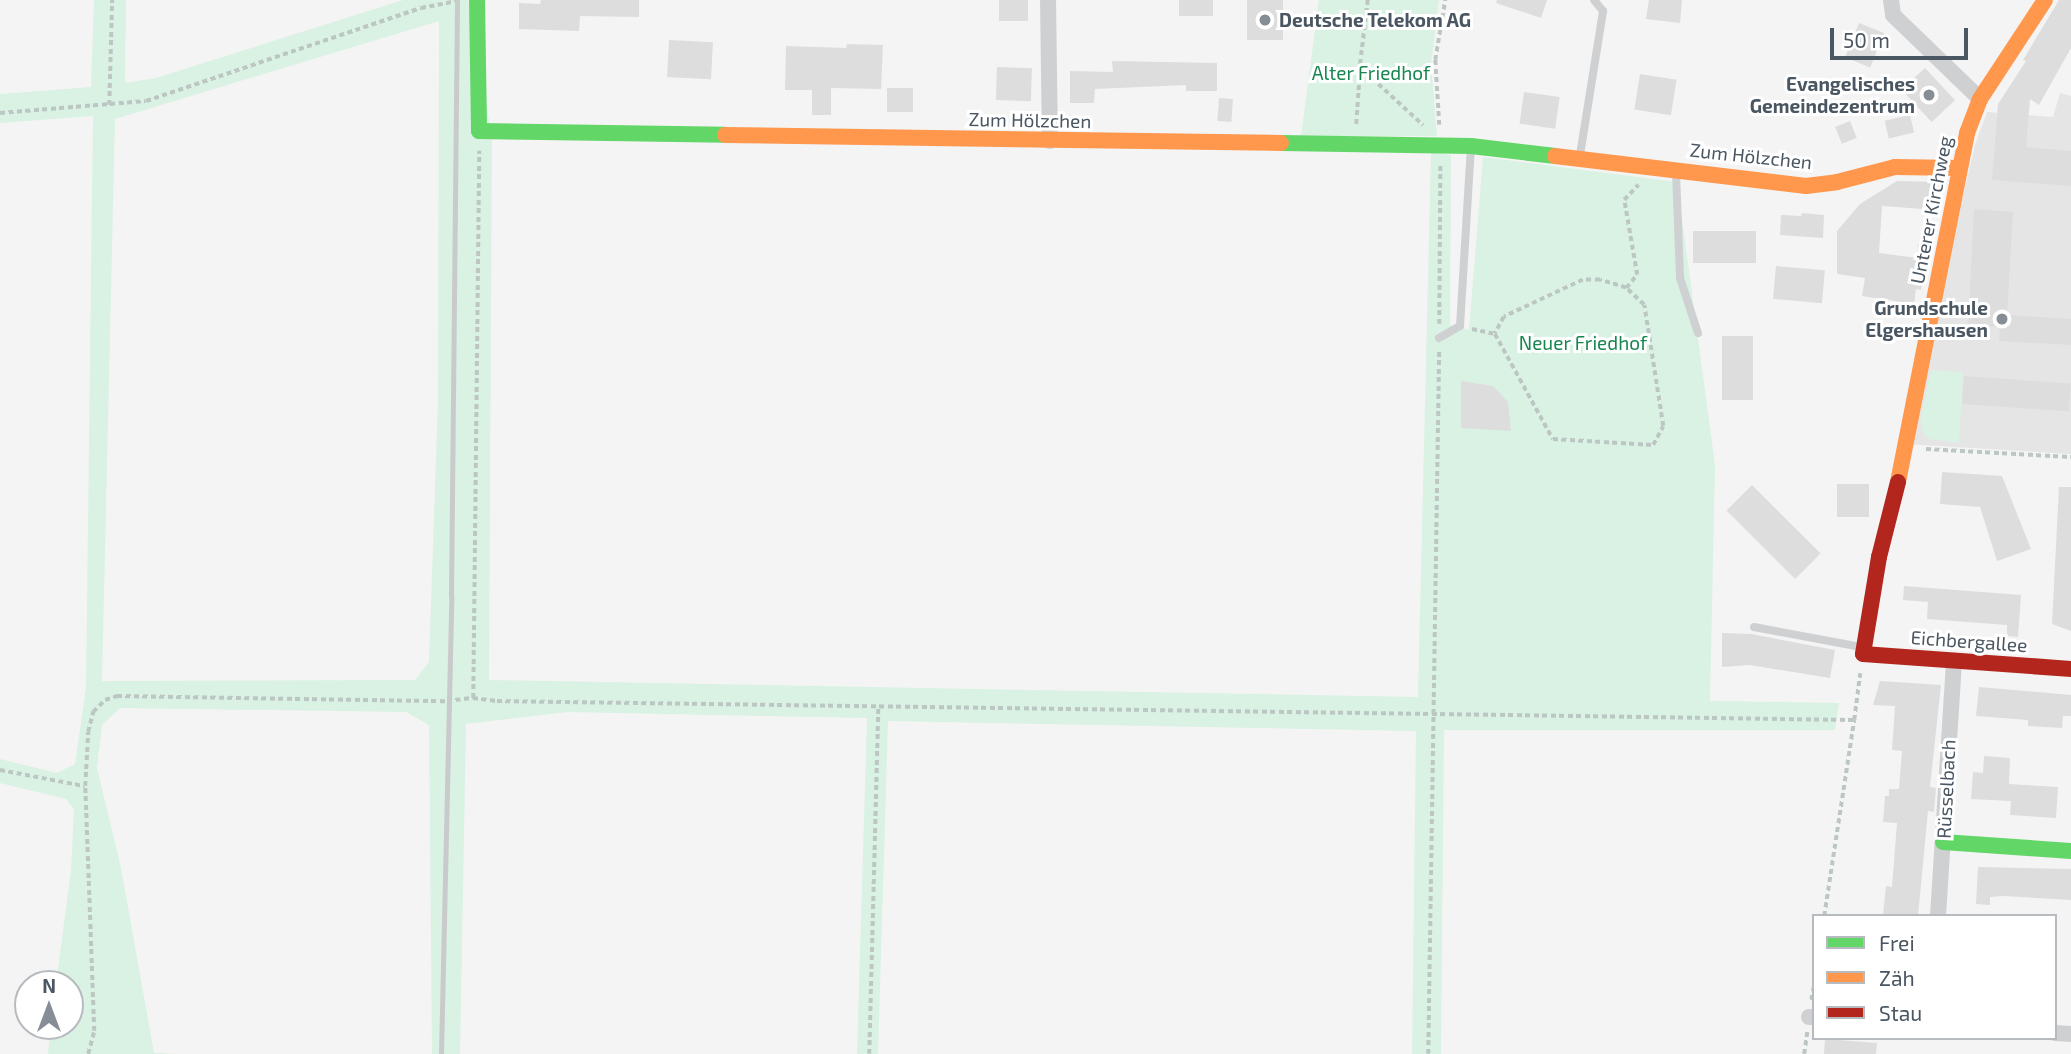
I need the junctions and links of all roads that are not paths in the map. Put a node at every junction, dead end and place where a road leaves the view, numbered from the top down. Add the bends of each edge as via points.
1 (477, 0) edge
2 (1048, 0) edge
3 (1594, 0) edge
4 (1891, 0) edge
5 (2045, 0) edge
6 (1980, 99) junction
7 (1050, 141) junction
8 (1471, 146) junction
9 (1579, 158) junction
10 (1958, 168) junction
11 (1676, 170) junction
12 (1698, 333) dead end
13 (1439, 338) road end
14 (1754, 627) dead end
15 (1864, 651) junction
16 (1954, 661) junction
17 (2071, 670) edge
18 (1943, 842) junction
19 (2071, 851) edge
20 (1938, 914) edge

1 - 7 street, Zum Hölzchen via 479,131
2 - 7 street
3 - 9 lane via 1603,11
4 - 6 street via 1893,15
5 - 6 street, Unterer Kirchweg
6 - 10 street, Unterer Kirchweg
7 - 8 street, Zum Hölzchen
8 - 9 street, Zum Hölzchen
8 - 13 lane via 1460,326
9 - 11 street, Zum Hölzchen
10 - 11 street, Zum Hölzchen via 1909,165 1806,186
10 - 15 street, Unterer Kirchweg via 1908,447 1880,557
11 - 12 lane via 1680,278
14 - 15 lane
15 - 16 street, Eichbergallee
16 - 17 street, Eichbergallee
16 - 18 street, Rüsselbach
18 - 19 street
18 - 20 street, Rüsselbach

